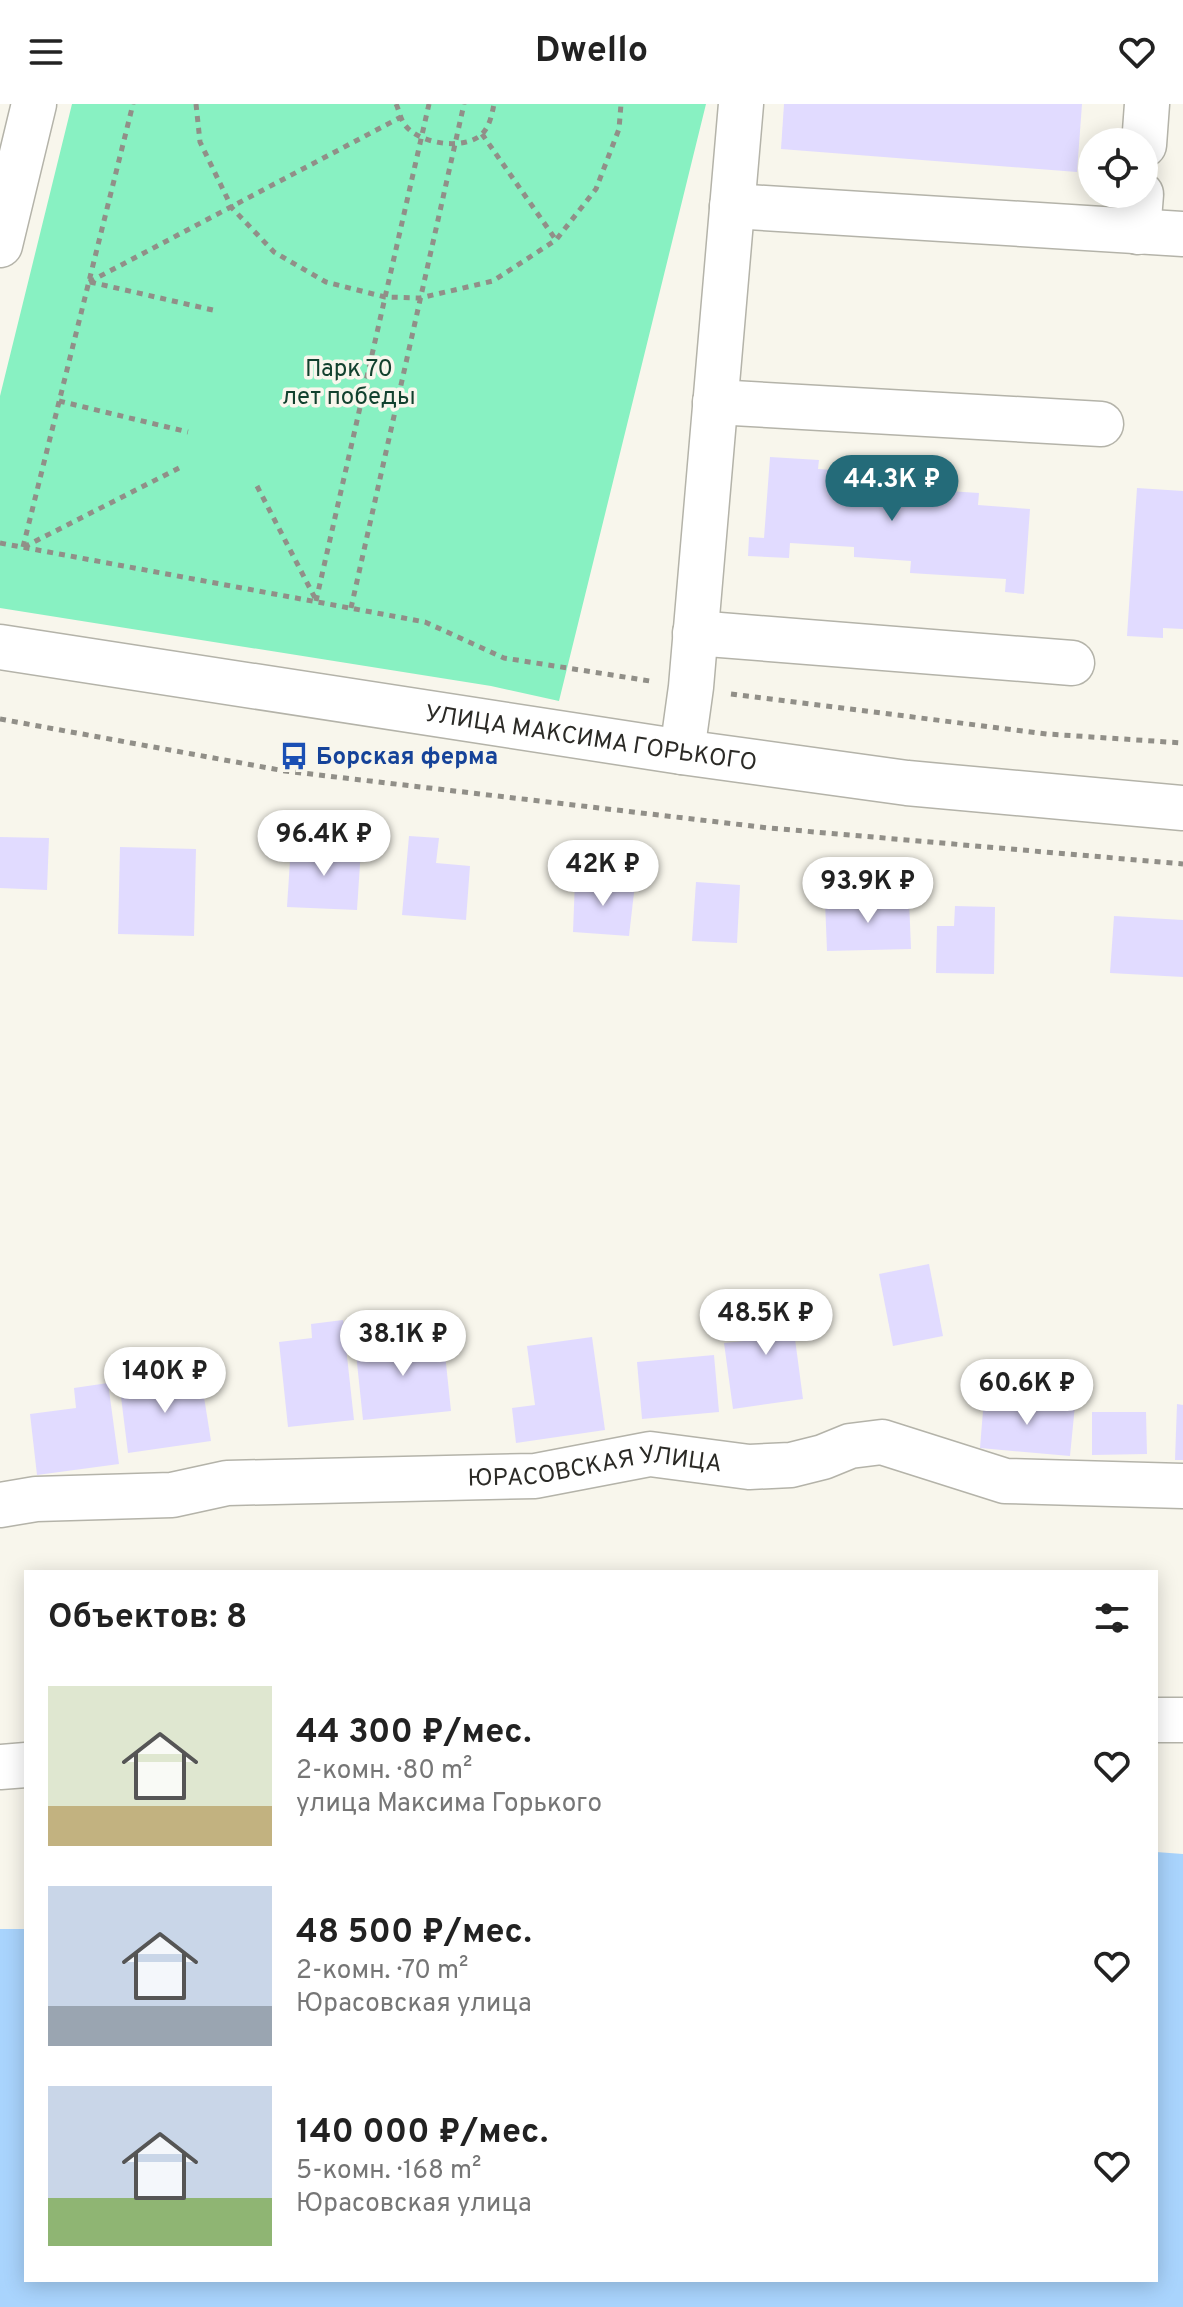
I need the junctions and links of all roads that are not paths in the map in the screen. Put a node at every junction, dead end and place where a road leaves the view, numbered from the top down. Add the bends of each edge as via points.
1 (34, 104) edge
2 (741, 104) edge
3 (1147, 104) edge
4 (1145, 128) edge
5 (7, 181) edge
6 (732, 206) junction
7 (1140, 213) edge
8 (1183, 234) edge
9 (0, 245) edge
10 (715, 402) junction
11 (1101, 424) dead end
12 (695, 633) junction
13 (0, 647) edge
14 (1072, 663) dead end
15 (682, 752) junction
16 (1183, 808) edge
17 (1183, 1486) edge
18 (0, 1505) edge
19 (1158, 1720) edge
20 (1183, 1720) edge
21 (24, 1765) edge
22 (0, 1767) edge

1 - 5 street
2 - 6 street
3 - 4 street
5 - 9 street
6 - 7 street
6 - 10 street
7 - 8 street
10 - 11 street
10 - 12 street
12 - 14 street
12 - 15 street
13 - 15 street, УЛИЦА МАКСИМА ГОРЬКОГО
15 - 16 street, УЛИЦА МАКСИМА ГОРЬКОГО via 907,783
17 - 18 street, ЮРАСОВСКАЯ УЛИЦА via 1005,1481 882,1442 791,1465 749,1467 650,1454 535,1476 227,1483 172,1495
19 - 20 street
21 - 22 street

